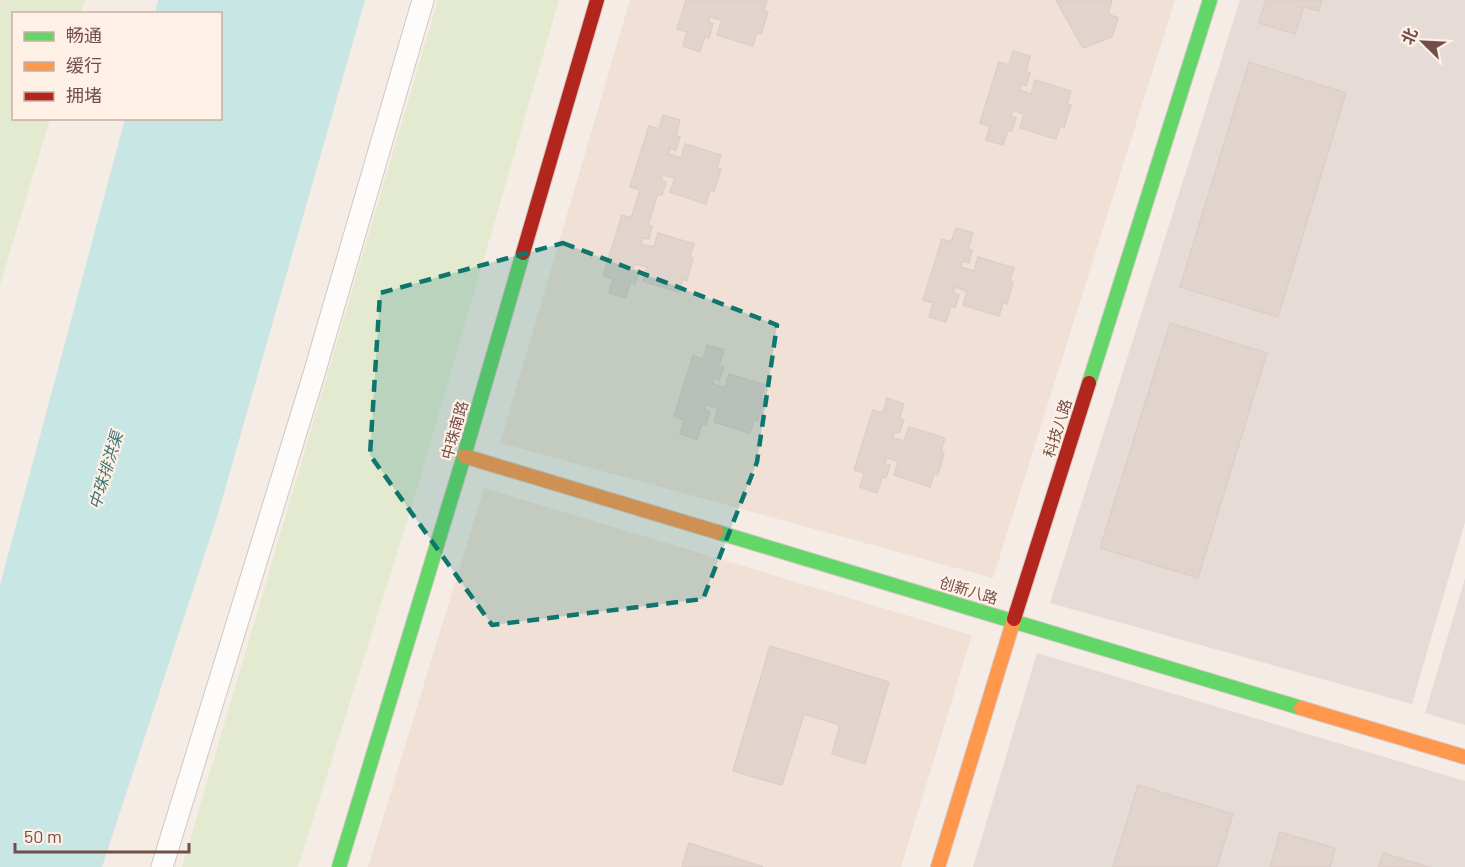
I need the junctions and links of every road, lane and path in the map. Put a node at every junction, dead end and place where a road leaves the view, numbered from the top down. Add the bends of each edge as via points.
1 (423, 0) edge
2 (597, 0) edge
3 (1210, 0) edge
4 (464, 456) junction
5 (1013, 621) junction
6 (1465, 758) edge
7 (162, 867) edge
8 (339, 867) edge
9 (938, 867) edge

1 - 7 street via 317,363
2 - 4 street, 中珠南路
3 - 5 street, 科技八路
4 - 5 street, 创新八路
4 - 8 street, 中珠南路
5 - 6 street, 创新八路
5 - 9 street, 科技八路

